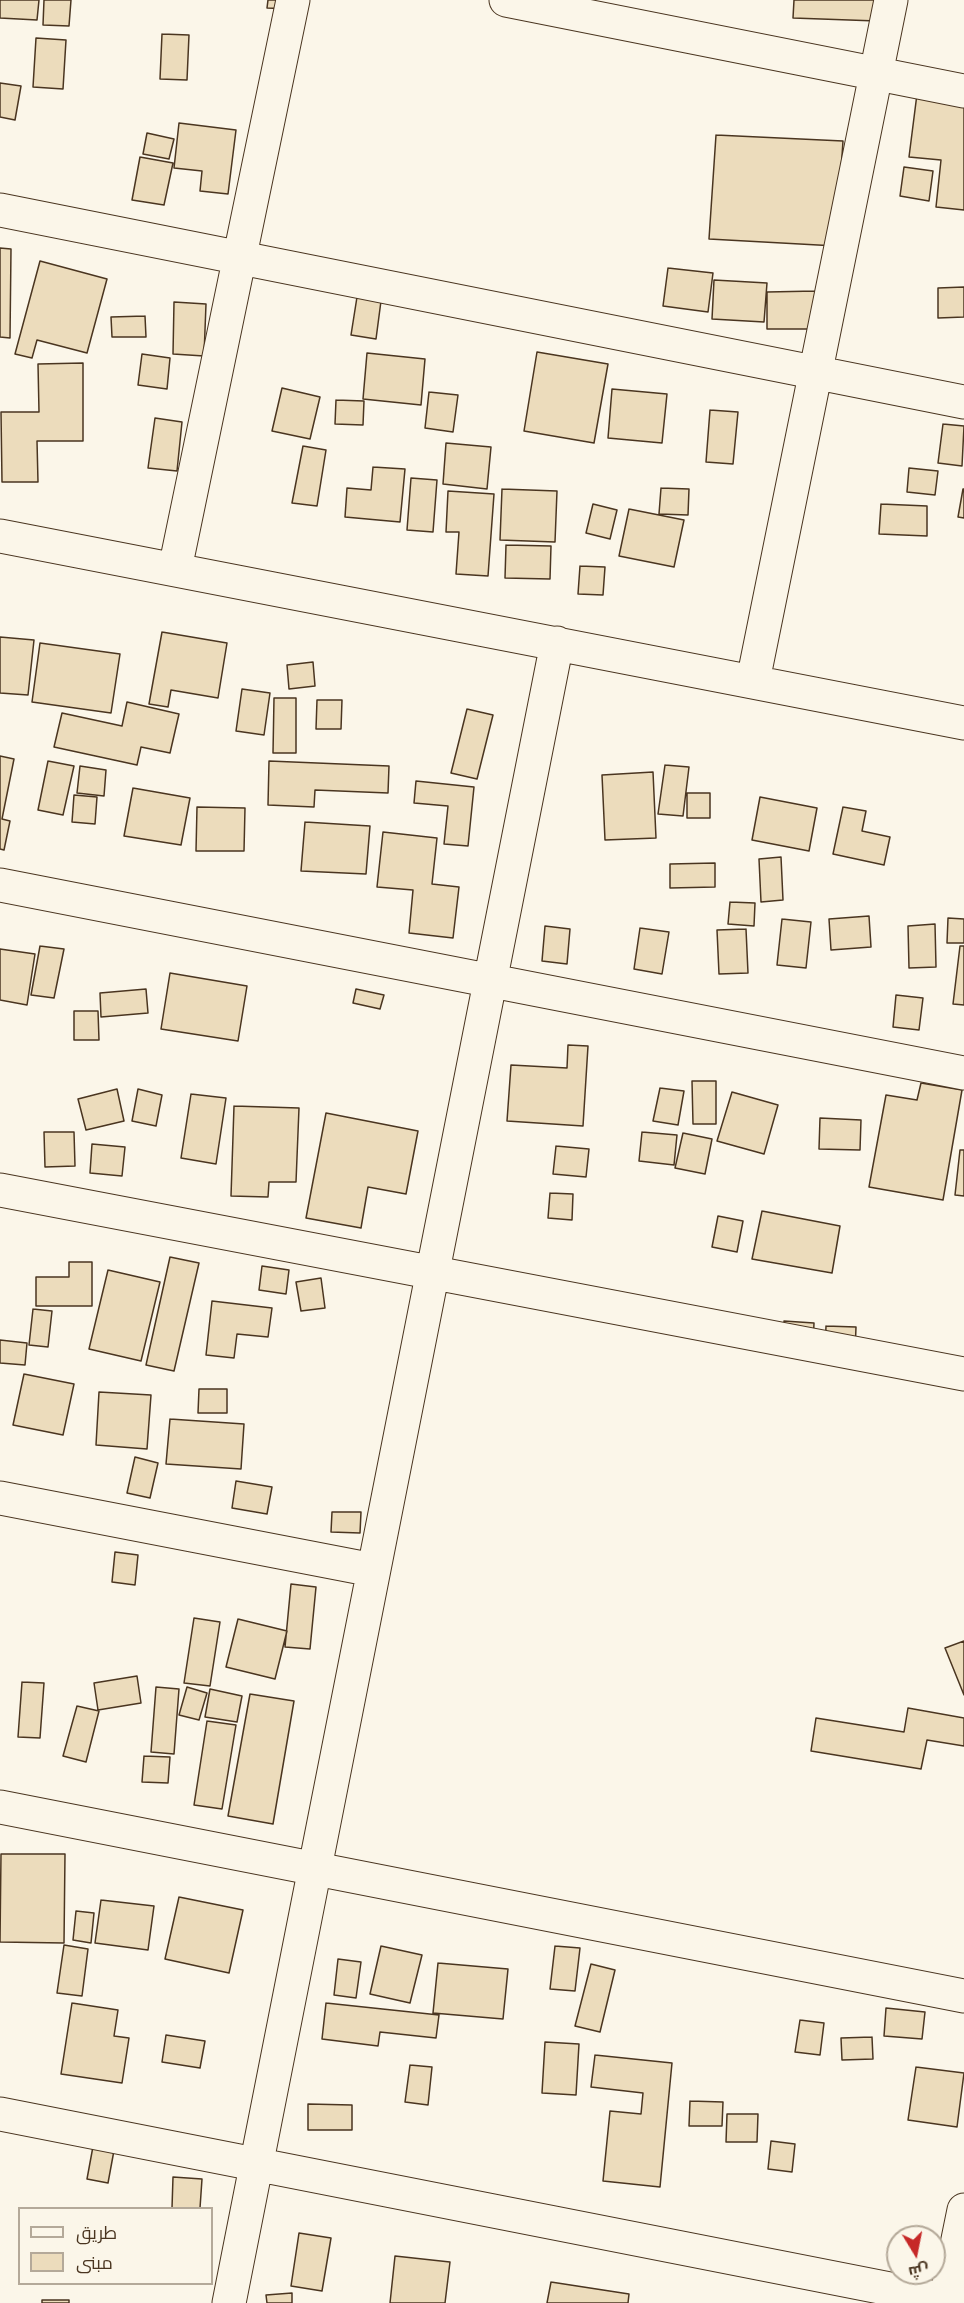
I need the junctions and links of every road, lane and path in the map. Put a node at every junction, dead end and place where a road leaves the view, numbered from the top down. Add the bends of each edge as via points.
1 (293, 0) edge
2 (506, 0) edge
3 (891, 0) edge
4 (876, 73) junction
5 (964, 90) edge
6 (0, 210) edge
7 (239, 258) junction
8 (815, 372) junction
9 (964, 402) edge
10 (0, 536) edge
11 (175, 569) junction
12 (557, 643) junction
13 (753, 681) junction
14 (964, 723) edge
15 (0, 885) edge
16 (490, 981) junction
17 (964, 1072) edge
18 (0, 1190) edge
19 (433, 1272) junction
20 (964, 1374) edge
21 (0, 1498) edge
22 (374, 1570) junction
23 (0, 1807) edge
24 (315, 1869) junction
25 (964, 1996) edge
26 (0, 2114) edge
27 (256, 2165) junction
28 (964, 2210) edge
29 (951, 2302) edge
30 (229, 2303) edge

1 - 7 street
2 - 4 street
3 - 4 street
4 - 5 street
4 - 8 street
6 - 7 street
7 - 8 street
7 - 11 street
8 - 9 street
8 - 13 street
10 - 11 street
11 - 12 street
12 - 13 street
12 - 16 street
13 - 14 street
15 - 16 street
16 - 17 street
16 - 19 street
18 - 19 street
19 - 20 street
19 - 22 street
21 - 22 street
22 - 24 street
23 - 24 street
24 - 25 street
24 - 27 street
26 - 27 street
27 - 29 street
27 - 30 street
28 - 29 street

